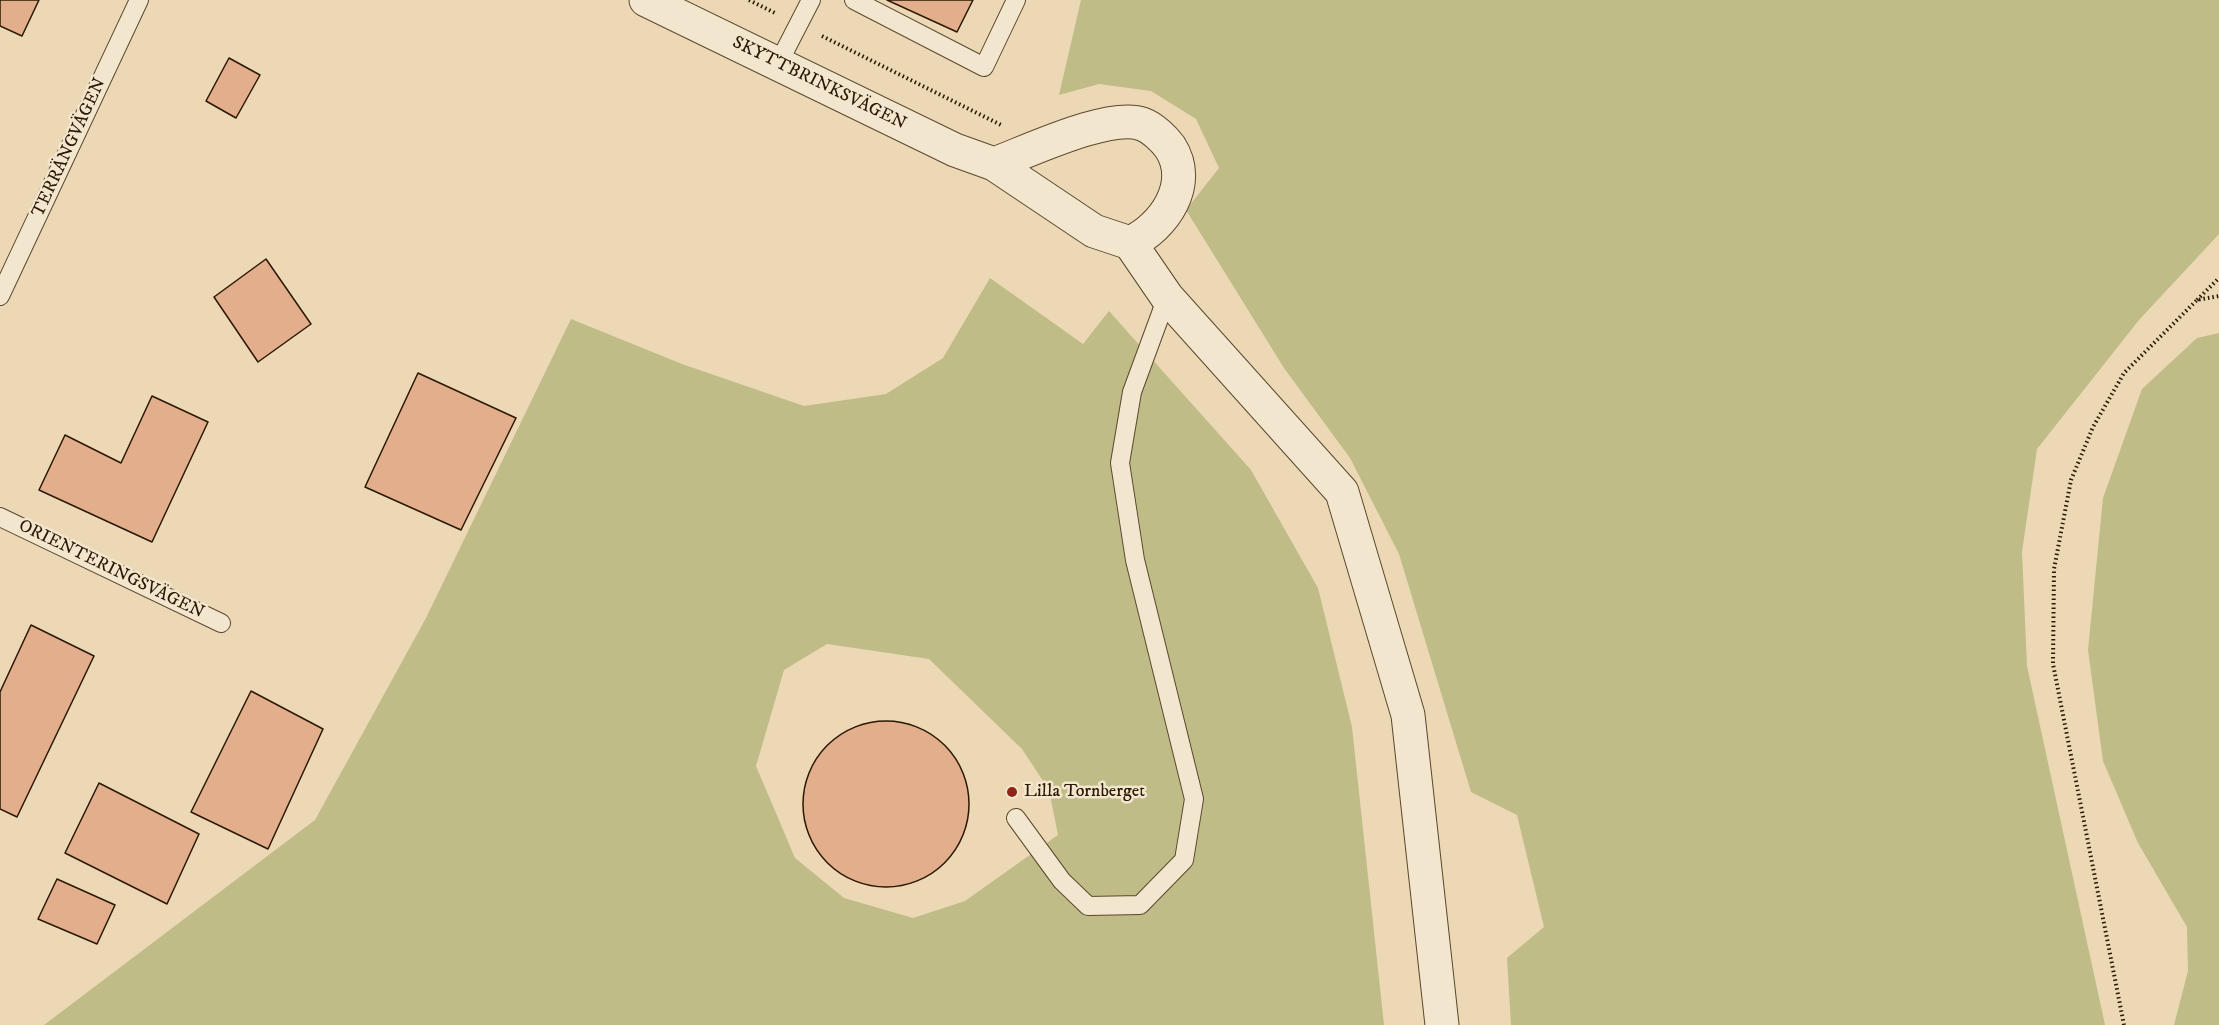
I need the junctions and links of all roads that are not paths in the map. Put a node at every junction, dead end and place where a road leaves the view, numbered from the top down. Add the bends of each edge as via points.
1 (139, 0) edge
2 (646, 0) edge
3 (812, 0) edge
4 (854, 0) edge
5 (1016, 0) edge
6 (778, 64) junction
7 (993, 164) junction
8 (1130, 243) junction
9 (0, 296) edge
10 (1167, 297) junction
11 (0, 517) edge
12 (221, 623) dead end
13 (1016, 818) dead end
14 (1442, 1025) edge

1 - 9 lane, TERRÄNGVÄGEN
2 - 6 street, SKYTTBRINKSVÄGEN
3 - 6 lane
4 - 5 lane via 984,67
6 - 7 street, SKYTTBRINKSVÄGEN via 955,150
7 - 8 street, SKYTTBRINKSVÄGEN via 1094,231
7 - 8 street via 1108,122 1142,123 1164,139 1175,155 1181,180 1169,210 1149,235
8 - 10 street
10 - 13 lane via 1132,392 1120,464 1135,560 1194,799 1184,860 1140,905 1088,906 1062,881
10 - 14 street via 1342,492 1408,715
11 - 12 lane, ORIENTERINGSVÄGEN

